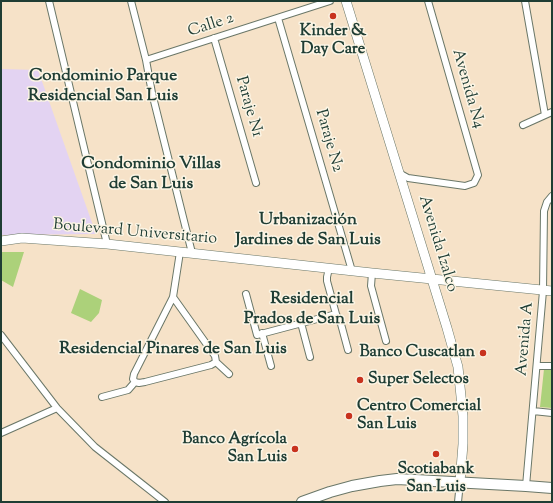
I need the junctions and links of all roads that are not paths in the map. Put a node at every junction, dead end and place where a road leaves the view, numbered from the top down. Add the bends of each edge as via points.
1 (49, 1) edge
2 (131, 1) edge
3 (330, 1) edge
4 (346, 1) edge
5 (428, 1) edge
6 (525, 1) edge
7 (278, 18) junction
8 (214, 38) junction
9 (146, 60) junction
10 (552, 112) edge
11 (545, 115) junction
12 (523, 125) dead end
13 (399, 173) junction
14 (256, 183) dead end
15 (552, 196) edge
16 (1, 241) edge
17 (107, 244) junction
18 (180, 252) junction
19 (192, 253) junction
20 (329, 268) junction
21 (352, 271) junction
22 (372, 273) junction
23 (432, 279) junction
24 (548, 291) edge
25 (246, 294) dead end
26 (173, 297) junction
27 (336, 314) junction
28 (301, 323) junction
29 (260, 334) junction
30 (1, 335) edge
31 (386, 341) dead end
32 (348, 350) dead end
33 (310, 356) dead end
34 (216, 362) junction
35 (271, 366) dead end
36 (537, 366) junction
37 (552, 366) edge
38 (228, 374) dead end
39 (135, 382) junction
40 (102, 397) dead end
41 (57, 408) junction
42 (533, 411) junction
43 (552, 413) edge
44 (1, 432) edge
45 (460, 482) junction
46 (526, 486) junction
47 (552, 488) edge
48 (306, 501) edge
49 (165, 502) edge
50 (458, 502) edge

1 - 17 street
2 - 9 street
3 - 7 street, Calle 2
4 - 13 street, Avenida Izalco
5 - 13 street, Avenida N4 via 478,175 474,183 465,186 408,178
6 - 11 street
7 - 8 street, Calle 2
7 - 21 street, Paraje N2
8 - 9 street, Calle 2
8 - 14 street, Paraje N1
9 - 19 street
10 - 11 street
11 - 12 street
13 - 23 street, Avenida Izalco
15 - 24 street, Avenida A via 546,202 544,211
16 - 17 street, Boulevard Universitario via 22,238
17 - 18 street, Boulevard Universitario
18 - 19 street, Boulevard Universitario
18 - 26 street
19 - 20 street, Boulevard Universitario
20 - 21 street, Boulevard Universitario
20 - 27 street via 327,281
21 - 22 street, Boulevard Universitario
22 - 23 street, Boulevard Universitario
22 - 31 street via 371,286
23 - 24 street, Boulevard Universitario
23 - 45 street, Avenida Izalco via 458,367 463,416
24 - 36 street, Avenida A
25 - 29 street
26 - 34 street via 215,356
26 - 39 street via 134,374
27 - 28 street
27 - 32 street
28 - 29 street
28 - 33 street
29 - 35 street
30 - 41 street
34 - 38 street
34 - 39 street via 145,382
36 - 37 street
36 - 42 street, Avenida A
39 - 40 street via 128,390
41 - 44 street
41 - 49 street via 95,446
42 - 43 street
42 - 46 street, Avenida A
45 - 46 main road
45 - 48 main road via 397,479 380,481 352,486
45 - 50 street, Avenida Izalco
46 - 47 main road

